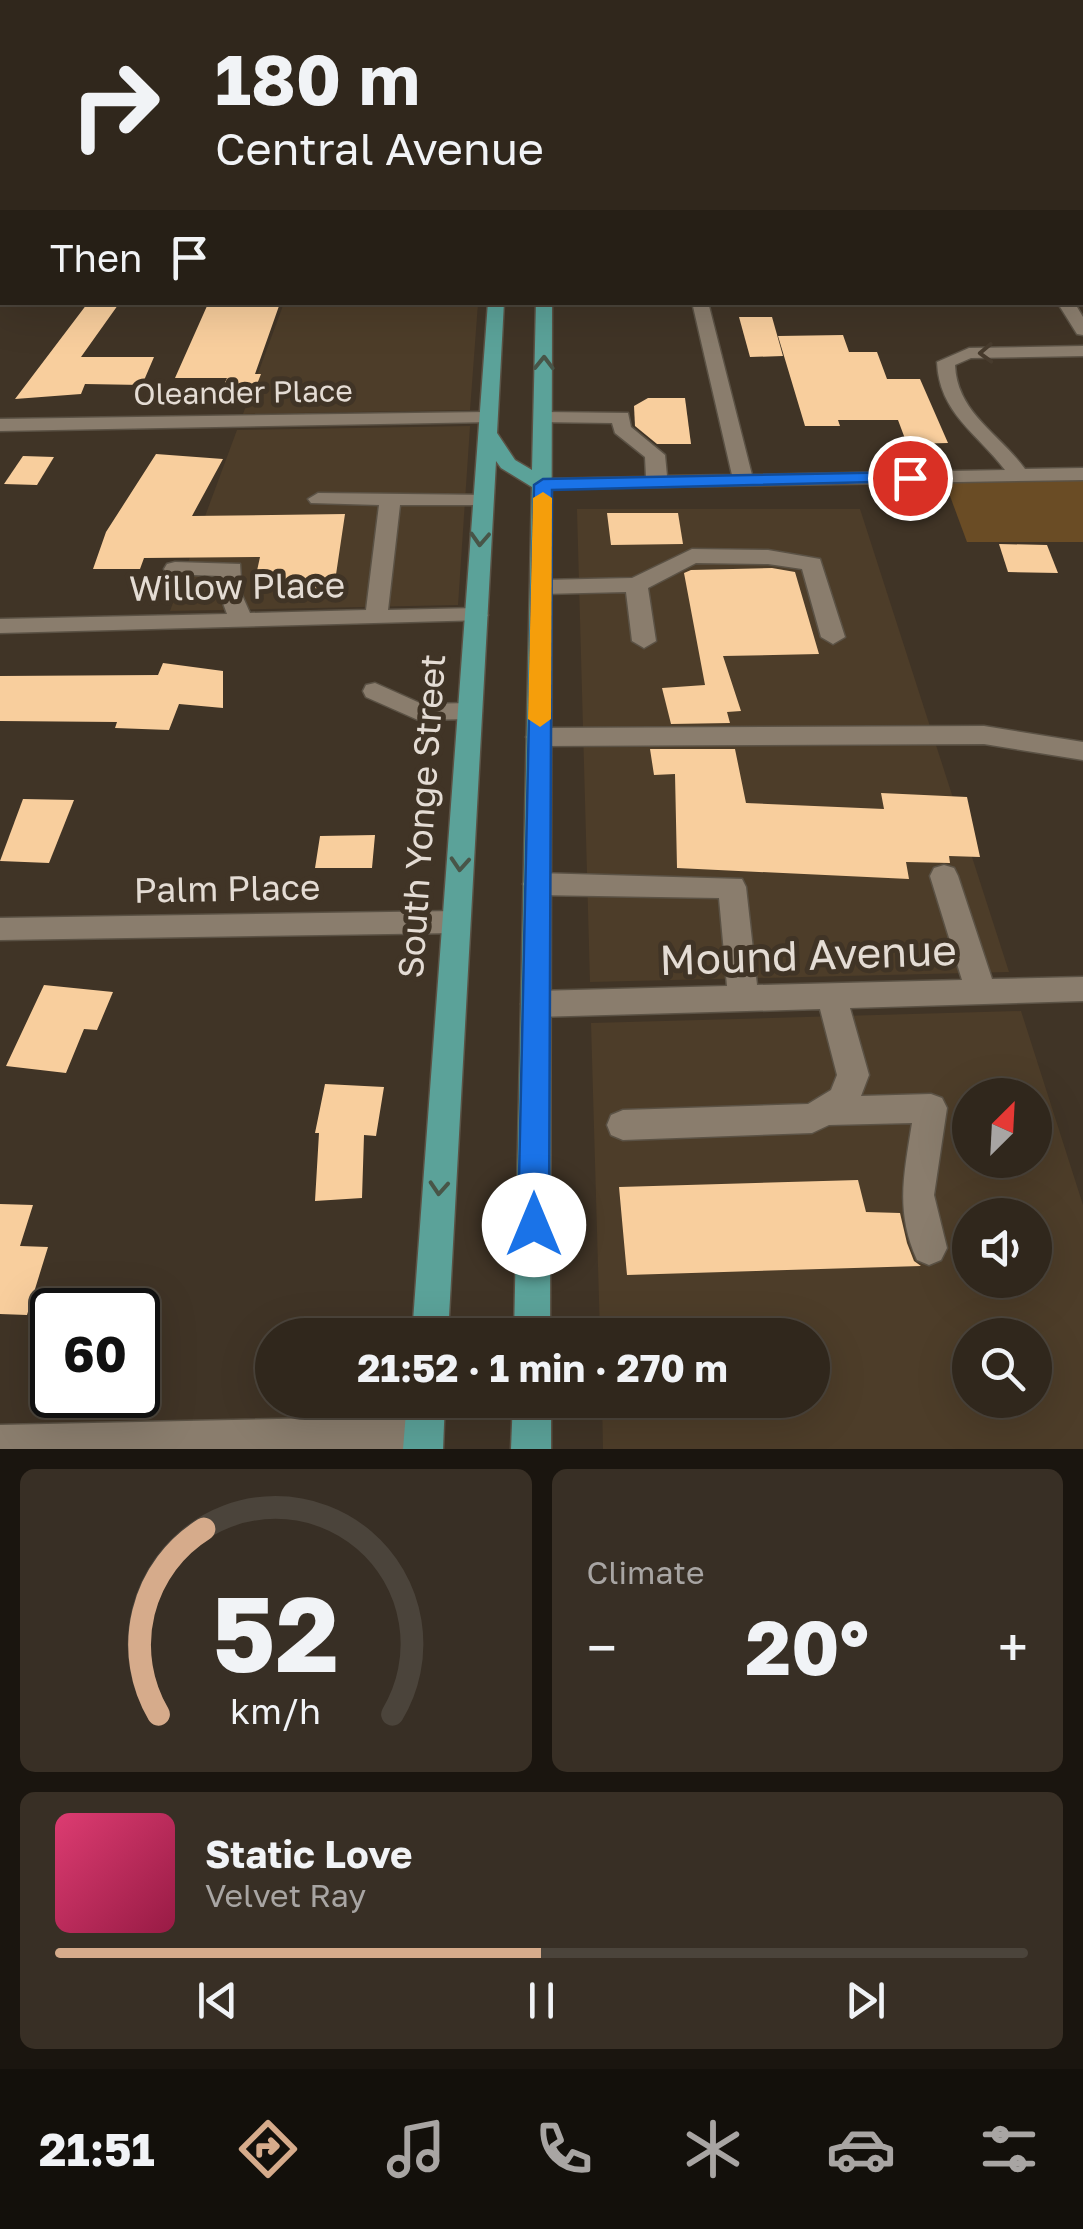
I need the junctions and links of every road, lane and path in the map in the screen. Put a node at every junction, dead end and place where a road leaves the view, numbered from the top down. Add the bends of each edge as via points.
1 (496, 305) edge
2 (544, 305) edge
3 (701, 305) edge
4 (1067, 305) edge
5 (1083, 330) edge
6 (1083, 351) edge
7 (543, 418) junction
8 (486, 424) junction
9 (0, 425) edge
10 (1083, 474) edge
11 (1019, 476) junction
12 (743, 481) junction
13 (656, 483) junction
14 (543, 485) junction
15 (318, 499) dead end
16 (390, 499) junction
17 (482, 499) junction
18 (175, 569) dead end
19 (636, 584) junction
20 (542, 587) junction
21 (476, 615) junction
22 (376, 618) junction
23 (242, 621) junction
24 (0, 626) edge
25 (833, 637) dead end
26 (644, 641) dead end
27 (375, 691) dead end
28 (470, 711) junction
29 (540, 737) junction
30 (1083, 751) edge
31 (944, 876) dead end
32 (538, 884) junction
33 (456, 922) junction
34 (0, 930) edge
35 (1083, 990) edge
36 (980, 992) junction
37 (832, 996) junction
38 (743, 998) junction
39 (536, 1004) junction
40 (824, 1111) junction
41 (622, 1125) dead end
42 (930, 1248) dead end
43 (431, 1318) edge
44 (532, 1318) edge
45 (532, 1418) edge
46 (429, 1433) edge
47 (0, 1446) edge
48 (532, 1449) edge

1 - 8 main road, South Yonge Street
7 -> 2 main road
3 - 12 street
4 - 5 street
6 -> 11 street via 969,353 946,362 948,387 961,414
7 - 13 street via 620,417 622,428 655,455
7 - 14 main road
8 - 9 street, Oleander Place
8 - 14 main road via 508,464
8 - 17 main road, South Yonge Street
10 - 11 street
11 - 12 street
12 - 13 street
13 - 14 street
14 - 20 main road
15 - 16 street
16 - 17 street
16 - 22 street
17 -> 21 main road, South Yonge Street
18 - 23 street via 232,569 231,595
19 - 20 street
19 - 25 street via 692,556 812,564
19 - 26 street
20 - 29 main road
21 - 22 street, Willow Place
21 - 28 main road, South Yonge Street
22 - 23 street, Willow Place
23 - 24 street, Willow Place
27 - 28 street via 418,712
28 -> 33 main road, South Yonge Street
29 - 30 street via 984,735
29 - 32 main road
31 - 36 street
32 - 38 street via 732,887
32 - 39 main road
33 - 34 street, Palm Place
33 -> 43 main road, South Yonge Street
35 - 36 street, Mound Avenue
36 - 37 street, Mound Avenue
37 - 38 street, Mound Avenue
37 - 40 street via 852,1075 843,1100
38 - 39 street, Mound Avenue
39 - 44 main road
40 - 41 street via 812,1118
40 - 42 street via 931,1108 917,1195
45 - 48 main road
46 - 47 street

